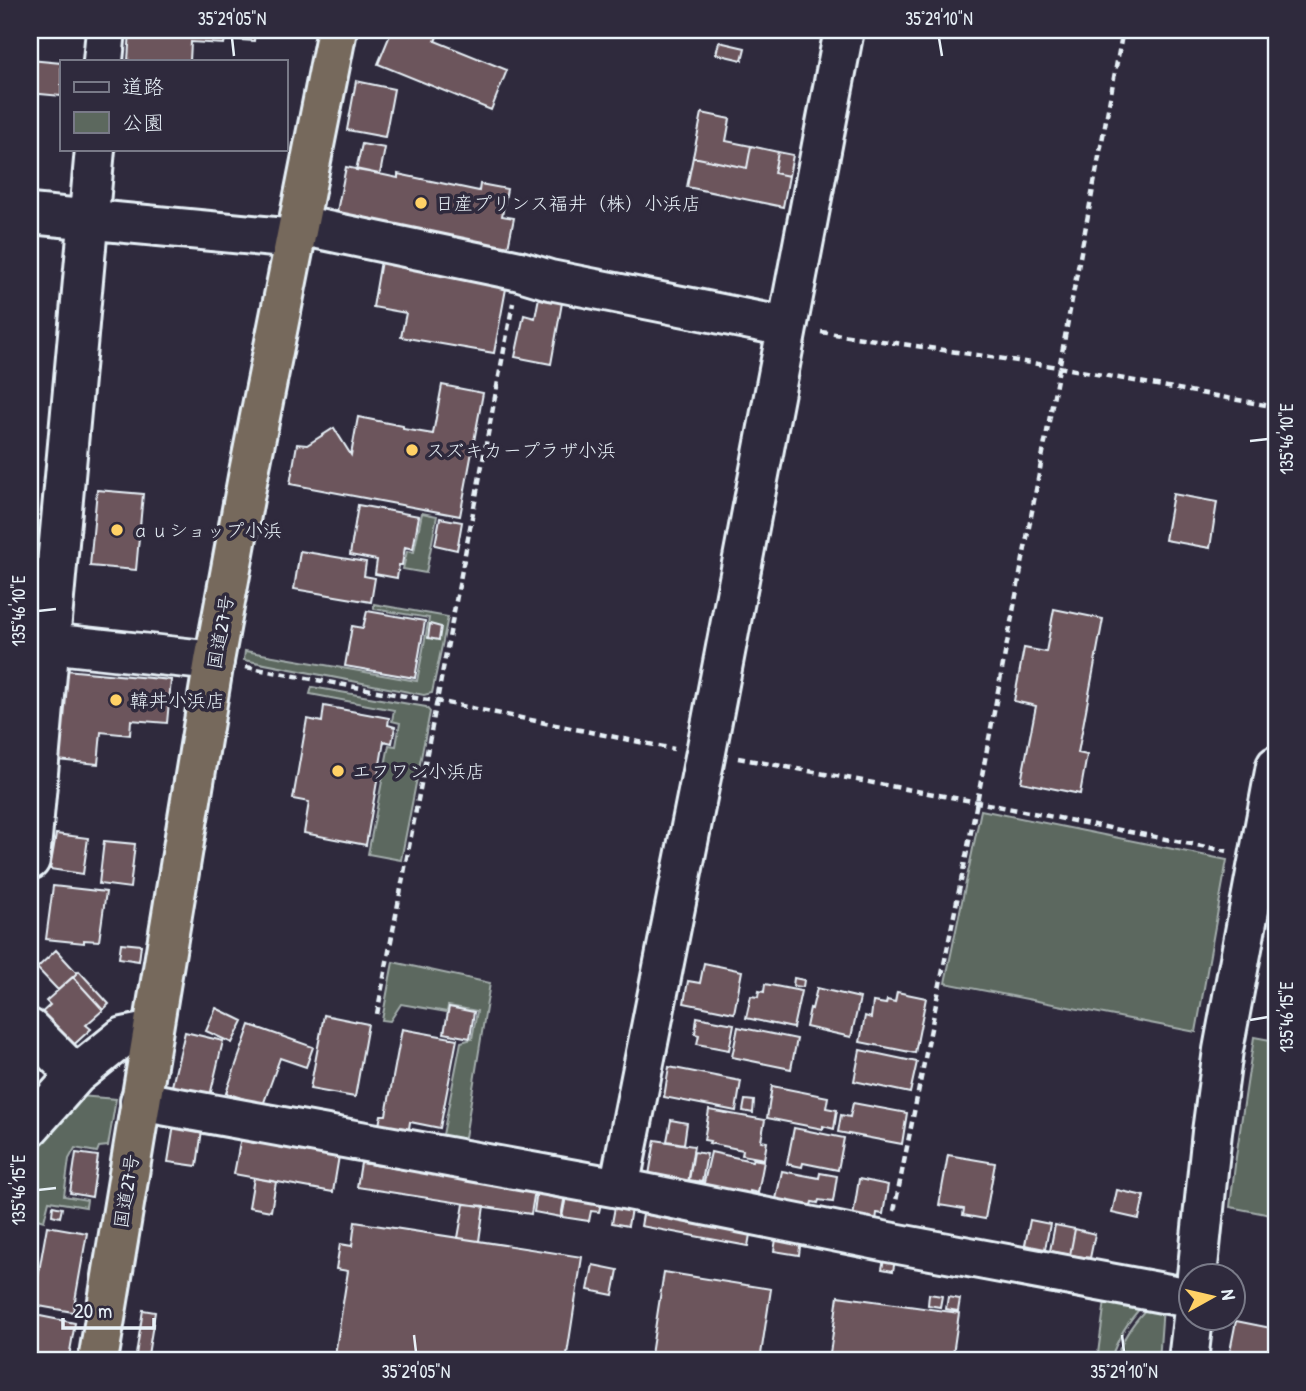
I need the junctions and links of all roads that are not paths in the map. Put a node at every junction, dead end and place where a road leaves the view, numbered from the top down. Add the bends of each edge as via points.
1 (106, 30) edge
2 (337, 30) edge
3 (844, 30) edge
4 (103, 60) edge
5 (95, 150) edge
6 (30, 214) edge
7 (88, 219) junction
8 (298, 232) junction
9 (787, 327) junction
10 (40, 642) edge
11 (214, 661) junction
12 (1276, 766) edge
13 (30, 860) edge
14 (1267, 861) edge
15 (30, 1028) edge
16 (152, 1031) junction
17 (76, 1075) junction
18 (141, 1101) junction
19 (30, 1127) edge
20 (619, 1188) junction
21 (1198, 1262) edge
22 (1176, 1295) edge
23 (1191, 1332) edge
24 (98, 1361) edge
25 (1188, 1361) edge

1 - 4 street
2 - 8 highway, 国道27号
3 - 9 street
5 - 7 street
6 - 7 street
7 - 8 street
7 - 10 street
8 - 9 street via 520,271
8 - 11 highway, 国道27号
9 - 20 street
10 - 11 street
10 - 13 street
11 - 16 highway, 国道27号
12 - 14 street
14 - 21 street via 1223,1050
15 - 17 street
16 - 17 street via 123,1037
16 - 18 highway, 国道27号
17 - 19 street
18 - 20 street
18 - 24 highway, 国道27号
20 - 22 street
23 - 25 street

